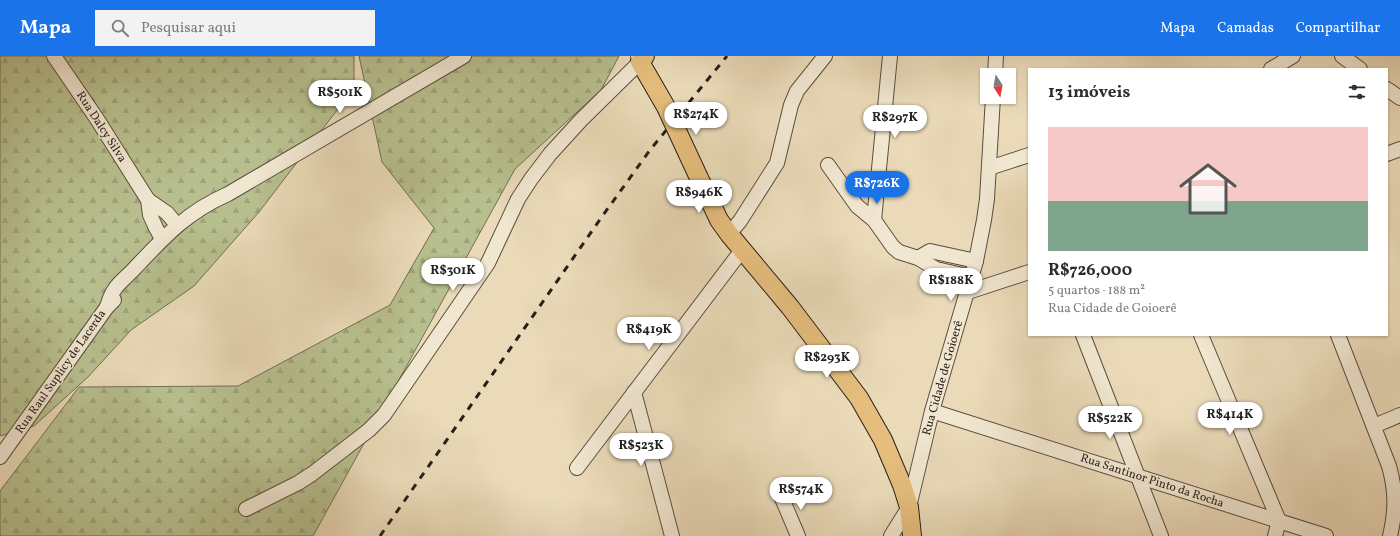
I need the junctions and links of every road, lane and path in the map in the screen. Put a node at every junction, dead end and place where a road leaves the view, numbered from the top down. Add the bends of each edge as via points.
1 (54, 56) edge
2 (464, 56) edge
3 (826, 56) edge
4 (890, 56) edge
5 (996, 56) edge
6 (1294, 56) edge
7 (1342, 56) edge
8 (641, 58) edge
9 (995, 68) edge
10 (1273, 68) edge
11 (1359, 68) edge
12 (1388, 90) edge
13 (1400, 98) edge
14 (993, 104) edge
15 (1400, 149) edge
16 (1388, 154) edge
17 (1028, 155) edge
18 (828, 165) dead end
19 (989, 168) junction
20 (148, 200) junction
21 (874, 220) junction
22 (176, 225) junction
23 (729, 234) junction
24 (162, 239) junction
25 (742, 250) junction
26 (918, 258) junction
27 (976, 261) junction
28 (1028, 272) edge
29 (972, 277) junction
30 (968, 292) junction
31 (1083, 336) edge
32 (1201, 336) edge
33 (1338, 336) edge
34 (634, 392) junction
35 (932, 411) junction
36 (1400, 415) edge
37 (1374, 426) junction
38 (0, 457) edge
39 (577, 468) dead end
40 (1138, 476) junction
41 (781, 496) dead end
42 (909, 507) junction
43 (246, 509) dead end
44 (1279, 521) junction
45 (672, 536) edge
46 (798, 536) edge
47 (891, 536) edge
48 (912, 536) edge
49 (1161, 536) edge
50 (1275, 536) edge
51 (1326, 536) edge
52 (1390, 536) edge

1 - 20 street, Rua Dalcy Silva
2 - 22 street, Rua Raul Suplicy de Lacerda via 228,194 211,212 190,217
3 - 23 street via 797,91 790,105 777,163
4 - 21 street
5 - 9 street
6 - 10 street
7 - 11 street
8 - 23 main road, bridge via 719,220
8 - 43 street via 550,154 531,179 518,199 488,263 384,415 369,430 312,474
12 - 13 street
14 - 19 street, Rua Cidade de Goioerê
15 - 16 street
17 - 19 street
18 - 21 street via 857,206
19 - 27 street, Rua Cidade de Goioerê via 984,220
20 - 22 street, Rua Dalcy Silva via 167,213
20 - 24 street, Rua Dalcy Silva via 150,215
21 - 26 street via 893,247 899,252
22 - 24 street, Rua Raul Suplicy de Lacerda
23 - 25 main road
24 - 38 street, Rua Raul Suplicy de Lacerda via 134,270 122,291 107,306
25 - 34 street
25 - 42 main road via 790,307 859,398 880,434
26 - 27 street via 930,251
26 - 29 street via 936,268
27 - 29 street, Rua Cidade de Goioerê
28 - 30 street
29 - 30 street, Rua Cidade de Goioerê
30 - 35 street, Rua Cidade de Goioerê
31 - 40 street
32 - 44 street
33 - 37 street
34 - 39 street
34 - 45 street
35 - 40 street, Rua Santinor Pinto da Rocha
35 - 42 street, Rua Cidade de Goioerê
36 - 37 street
37 - 52 street via 1394,483 1395,502
40 - 44 street, Rua Santinor Pinto da Rocha
40 - 49 street
41 - 46 street
42 - 47 street, Rua Cidade de Goioerê
42 - 48 main road
44 - 50 street
44 - 51 street, Rua Santinor Pinto da Rocha

